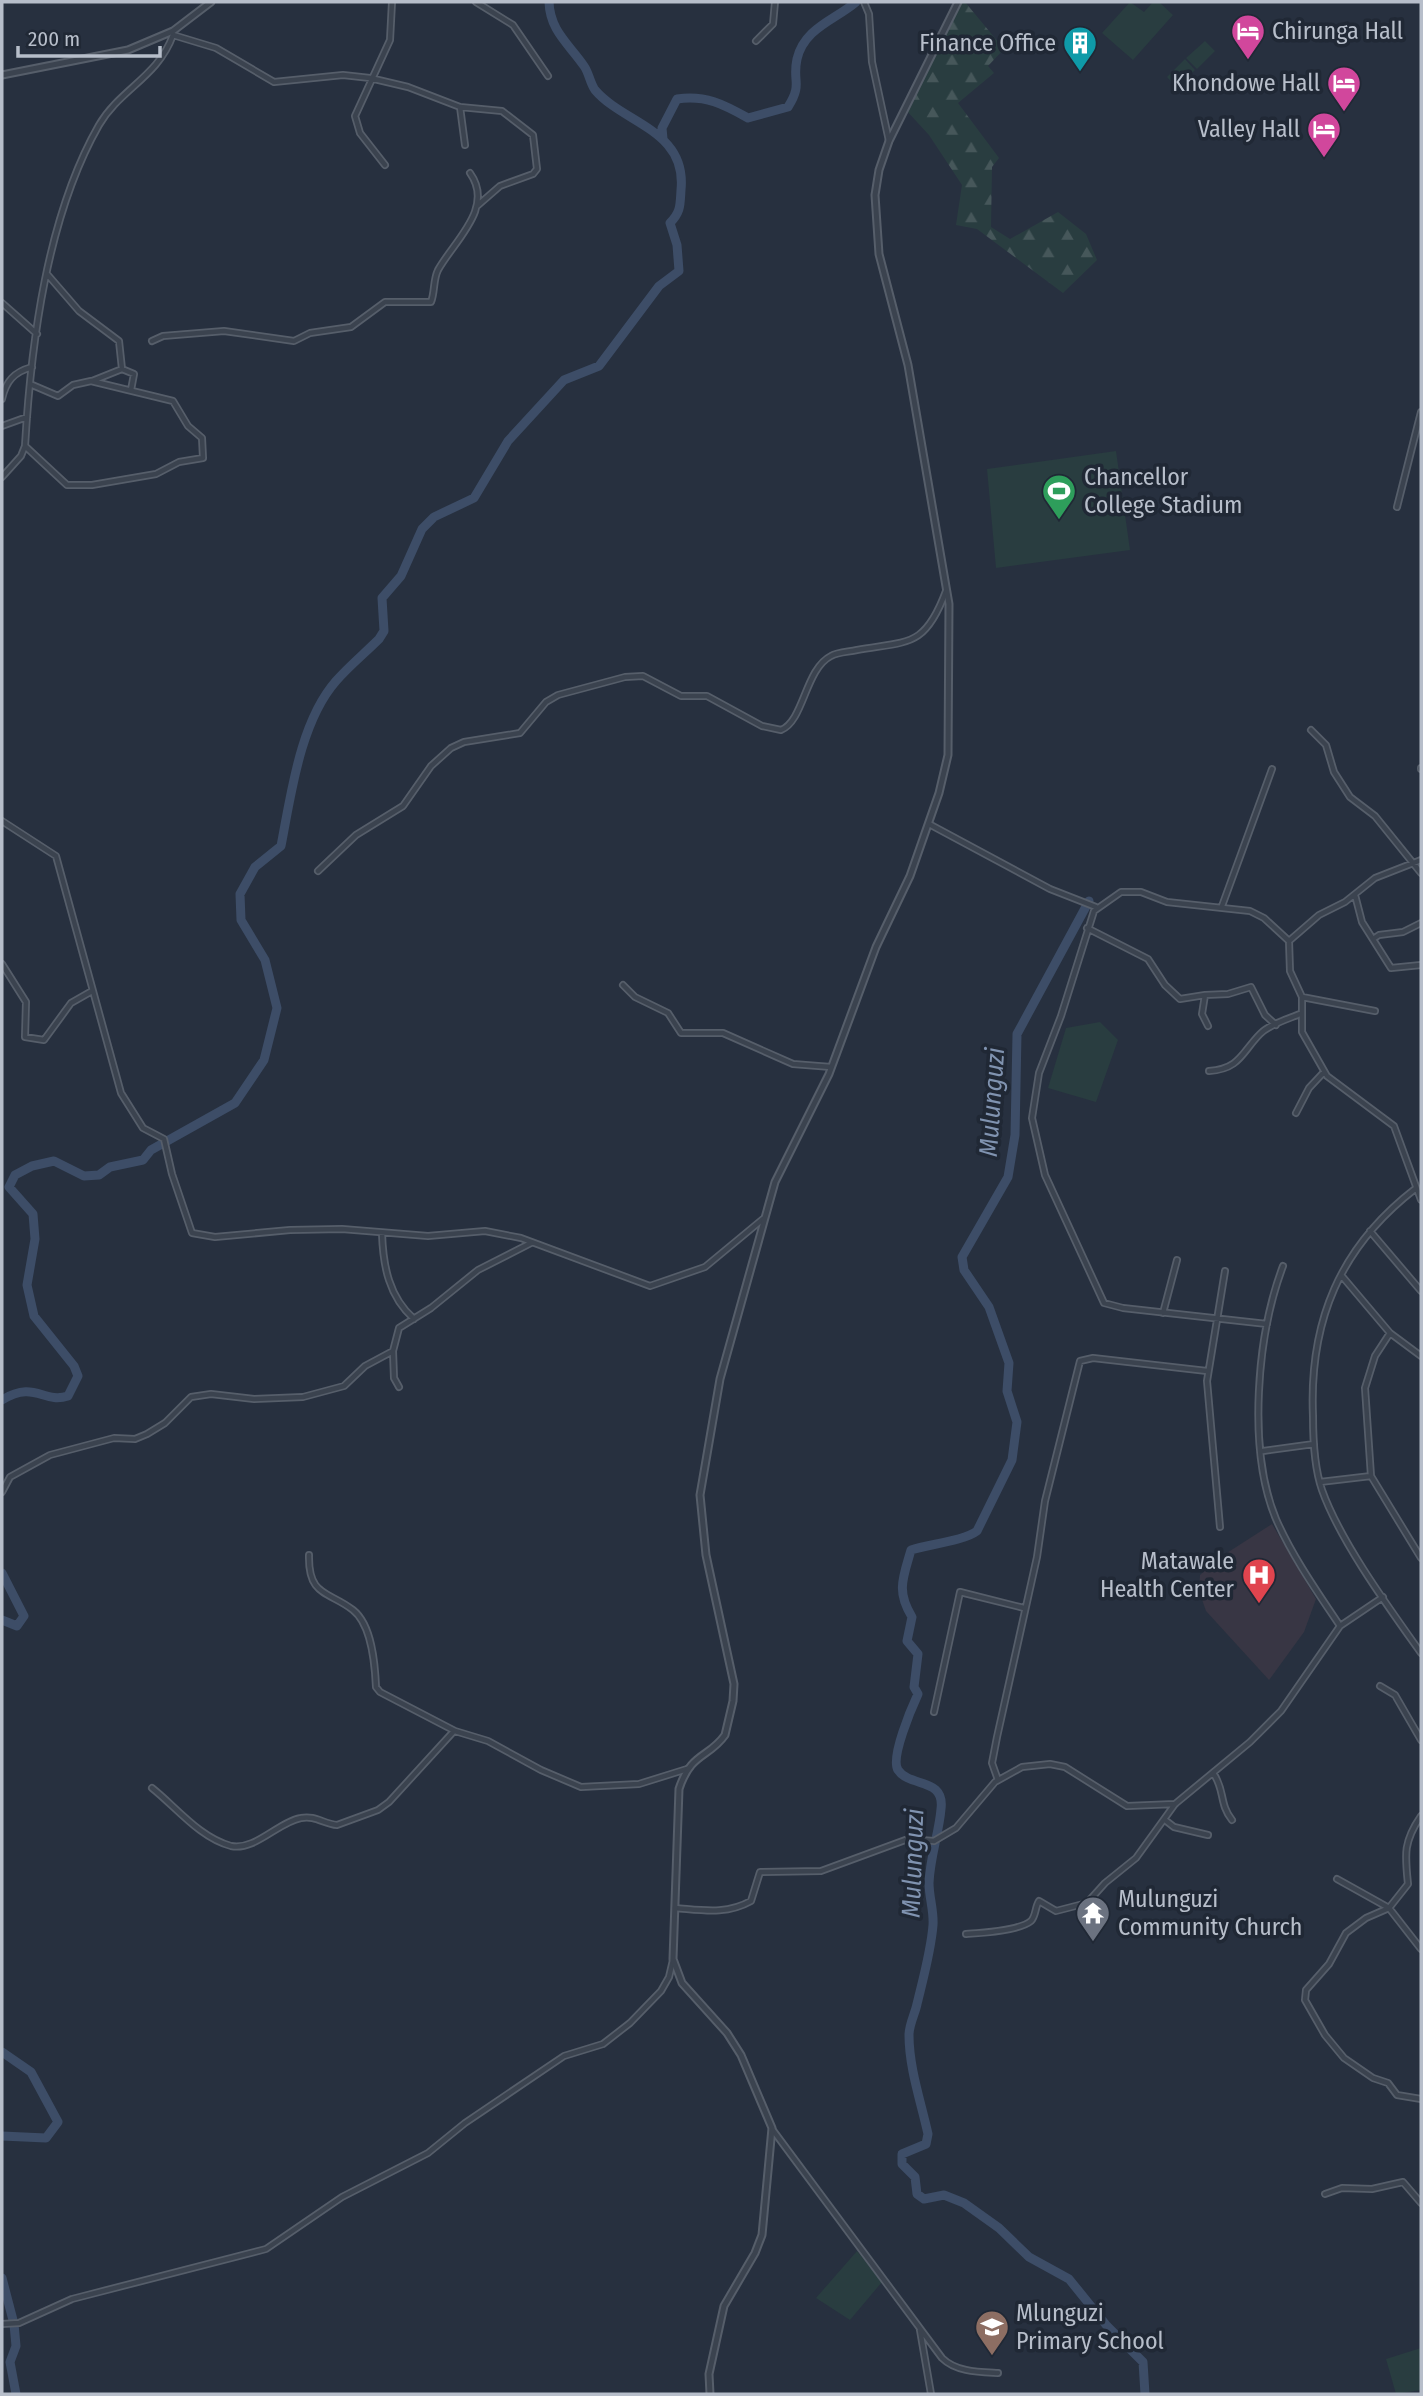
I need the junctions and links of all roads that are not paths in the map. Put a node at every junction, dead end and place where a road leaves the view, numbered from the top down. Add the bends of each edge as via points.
1 (211, 2) edge
2 (392, 2) edge
3 (476, 2) edge
4 (775, 2) edge
5 (864, 2) edge
6 (958, 2) edge
7 (173, 33) junction
8 (756, 41) dead end
9 (2, 75) edge
10 (548, 76) dead end
11 (370, 78) junction
12 (460, 107) junction
13 (889, 141) junction
14 (465, 145) dead end
15 (384, 165) dead end
16 (470, 173) dead end
17 (477, 206) junction
18 (47, 273) junction
19 (2, 303) edge
20 (37, 334) junction
21 (152, 341) dead end
22 (32, 367) junction
23 (122, 369) junction
24 (91, 381) junction
25 (30, 384) junction
26 (131, 390) junction
27 (2, 399) edge
28 (1421, 412) edge
29 (27, 417) junction
30 (2, 426) edge
31 (25, 446) junction
32 (2, 477) edge
33 (1397, 507) dead end
34 (947, 590) junction
35 (1311, 730) dead end
36 (1272, 769) dead end
37 (2, 821) edge
38 (929, 824) junction
39 (1421, 860) edge
40 (1415, 864) junction
41 (318, 871) dead end
42 (1421, 873) edge
43 (1355, 895) junction
44 (1222, 906) junction
45 (1096, 907) junction
46 (1421, 923) edge
47 (1087, 928) junction
48 (1373, 939) junction
49 (1289, 941) junction
50 (2, 964) edge
51 (1421, 965) edge
52 (623, 985) dead end
53 (92, 991) junction
54 (1205, 995) junction
55 (1302, 998) junction
56 (1375, 1012) dead end
57 (1301, 1013) junction
58 (1276, 1025) junction
59 (1208, 1026) dead end
60 (831, 1067) junction
61 (1209, 1071) dead end
62 (1324, 1072) junction
63 (1296, 1114) dead end
64 (1415, 1189) junction
65 (1421, 1200) edge
66 (764, 1219) junction
67 (1370, 1231) junction
68 (382, 1233) junction
69 (532, 1242) junction
70 (1177, 1260) dead end
71 (1283, 1266) dead end
72 (1225, 1271) dead end
73 (1341, 1275) junction
74 (1421, 1291) edge
75 (1163, 1313) junction
76 (414, 1319) junction
77 (1215, 1319) junction
78 (1267, 1324) junction
79 (1390, 1333) junction
80 (393, 1351) junction
81 (1421, 1356) edge
82 (1207, 1371) junction
83 (399, 1387) dead end
84 (1314, 1444) junction
85 (1262, 1451) junction
86 (1371, 1476) junction
87 (1320, 1482) junction
88 (2, 1492) edge
89 (1220, 1527) dead end
90 (309, 1555) dead end
91 (1421, 1558) edge
92 (1383, 1597) junction
93 (1024, 1608) junction
94 (1340, 1626) junction
95 (1421, 1653) edge
96 (1380, 1686) dead end
97 (934, 1712) dead end
98 (455, 1731) junction
99 (1421, 1740) edge
100 (688, 1769) junction
101 (1213, 1773) junction
102 (998, 1780) junction
103 (152, 1788) dead end
104 (1175, 1804) junction
105 (1421, 1816) edge
106 (1232, 1819) dead end
107 (1165, 1820) junction
108 (1208, 1835) dead end
109 (1337, 1879) dead end
110 (675, 1908) junction
111 (1390, 1908) junction
112 (966, 1934) dead end
113 (1421, 1950) edge
114 (674, 1959) junction
115 (1421, 2099) edge
116 (772, 2128) junction
117 (1325, 2194) dead end
118 (1421, 2203) edge
119 (2, 2325) edge
120 (920, 2328) junction
121 (998, 2373) dead end
122 (710, 2394) edge
123 (931, 2394) edge

1 - 7 street
2 - 11 street via 390,40
3 - 10 street via 513,25
4 - 8 street via 773,24
5 - 13 street
6 - 13 street
7 - 9 street via 122,52
7 - 11 street via 216,48 274,82 343,75
7 - 18 street via 163,59 100,123 57,226
11 - 12 street
11 - 15 street via 355,121
12 - 14 street
12 - 17 street via 505,113 531,132 537,147 535,173 500,186
13 - 34 street via 876,182 875,225 908,365
16 - 17 street via 478,188
17 - 21 street via 437,273 431,302 385,302 352,327 310,332 294,341 224,331
18 - 20 street
18 - 23 street via 79,311 119,341
19 - 20 street
20 - 22 street
22 - 25 street
22 - 27 street via 8,382
23 - 24 street
23 - 26 street via 134,374
24 - 25 street via 71,386 58,396
24 - 26 street
25 - 29 street
26 - 31 street via 175,403 188,426 202,438 203,458 179,462 156,474 67,485
28 - 33 street
29 - 30 street
29 - 31 street
31 - 32 street
34 - 38 street via 948,755
34 - 41 street via 932,618 911,642 828,657 805,691 792,722 781,730 762,726 707,696 681,696 645,676 558,695 546,702 520,733 464,742 444,753 403,806 356,835
35 - 40 street via 1325,745 1334,772 1350,797 1374,816
36 - 44 street
37 - 53 street via 56,856
38 - 45 street via 1050,889
38 - 60 street
39 - 40 street
40 - 42 street
40 - 43 street via 1382,874
43 - 48 street via 1362,922
43 - 49 street via 1319,915
44 - 45 street via 1170,903 1138,892 1121,892
44 - 49 street via 1258,914
45 - 47 street
46 - 48 street
47 - 54 street via 1148,959 1180,999
47 - 75 street via 1039,1073 1032,1120 1045,1175 1101,1300 1110,1306
48 - 51 street via 1391,968
49 - 55 street via 1290,971
50 - 53 street via 26,1002 25,1037 44,1040 71,1003
52 - 60 street via 635,997 668,1013 681,1033 723,1033 793,1064
53 - 68 street via 121,1093 143,1128 164,1139 192,1233 215,1237 342,1229
54 - 58 street via 1251,987 1265,1015
54 - 59 street via 1202,1014
55 - 56 street
55 - 57 street
57 - 58 street
57 - 62 street via 1302,1032
58 - 61 street via 1259,1035 1233,1064
60 - 66 street via 778,1175
62 - 63 street via 1309,1088
62 - 64 street via 1338,1087 1392,1123
64 - 65 street
64 - 67 street
66 - 69 street via 705,1267 650,1286
66 - 100 street via 720,1379 700,1492 706,1555 730,1660 733,1701 725,1735
67 - 73 street
67 - 74 street
68 - 69 street via 451,1236 483,1231
68 - 76 street via 387,1280 402,1309
69 - 76 street via 478,1270
70 - 75 street
71 - 78 street
72 - 77 street
73 - 79 street
73 - 84 street via 1322,1319 1311,1366
75 - 77 street
76 - 80 street via 398,1329
77 - 78 street
77 - 82 street
78 - 85 street via 1260,1372
79 - 81 street
79 - 86 street via 1375,1356 1365,1388
80 - 83 street
80 - 88 street via 365,1366 344,1386 303,1397 191,1397 147,1434 50,1455 10,1477
82 - 89 street
82 - 93 street via 1110,1359 1080,1361
84 - 85 street
84 - 87 street
85 - 94 street via 1277,1522
86 - 87 street
86 - 91 street
87 - 92 street
90 - 98 street via 308,1570 318,1588 362,1620 380,1692
92 - 94 street
92 - 95 street
93 - 97 street via 960,1592
93 - 102 street via 992,1763
94 - 101 street via 1281,1711
96 - 99 street via 1395,1695
98 - 100 street via 488,1741 581,1787 639,1784
98 - 103 street via 377,1810 341,1825 316,1818 297,1819 239,1846 223,1843 198,1827
100 - 110 street via 677,1802
101 - 104 street
101 - 106 street via 1222,1787 1222,1806
102 - 104 street via 1022,1767 1050,1764 1079,1773 1127,1806
102 - 110 street via 956,1828 934,1841 908,1839 821,1871 760,1872 751,1901 732,1909
104 - 107 street
105 - 111 street via 1405,1853 1408,1884
107 - 108 street via 1174,1827
107 - 112 street via 1136,1858 1087,1903 1056,1911 1039,1901 1028,1922
109 - 111 street
110 - 114 street
111 - 113 street
111 - 115 street via 1346,1933 1329,1964 1306,1990 1305,2000 1344,2058 1391,2085 1397,2095
114 - 116 street via 682,1983 727,2033 741,2056
114 - 119 street via 661,1991 603,2044 564,2056 428,2153 342,2197 266,2249 72,2299 19,2323
116 - 120 street
116 - 122 street via 762,2235 724,2306 709,2374
117 - 118 street via 1402,2182
120 - 121 street via 948,2364
120 - 123 street

